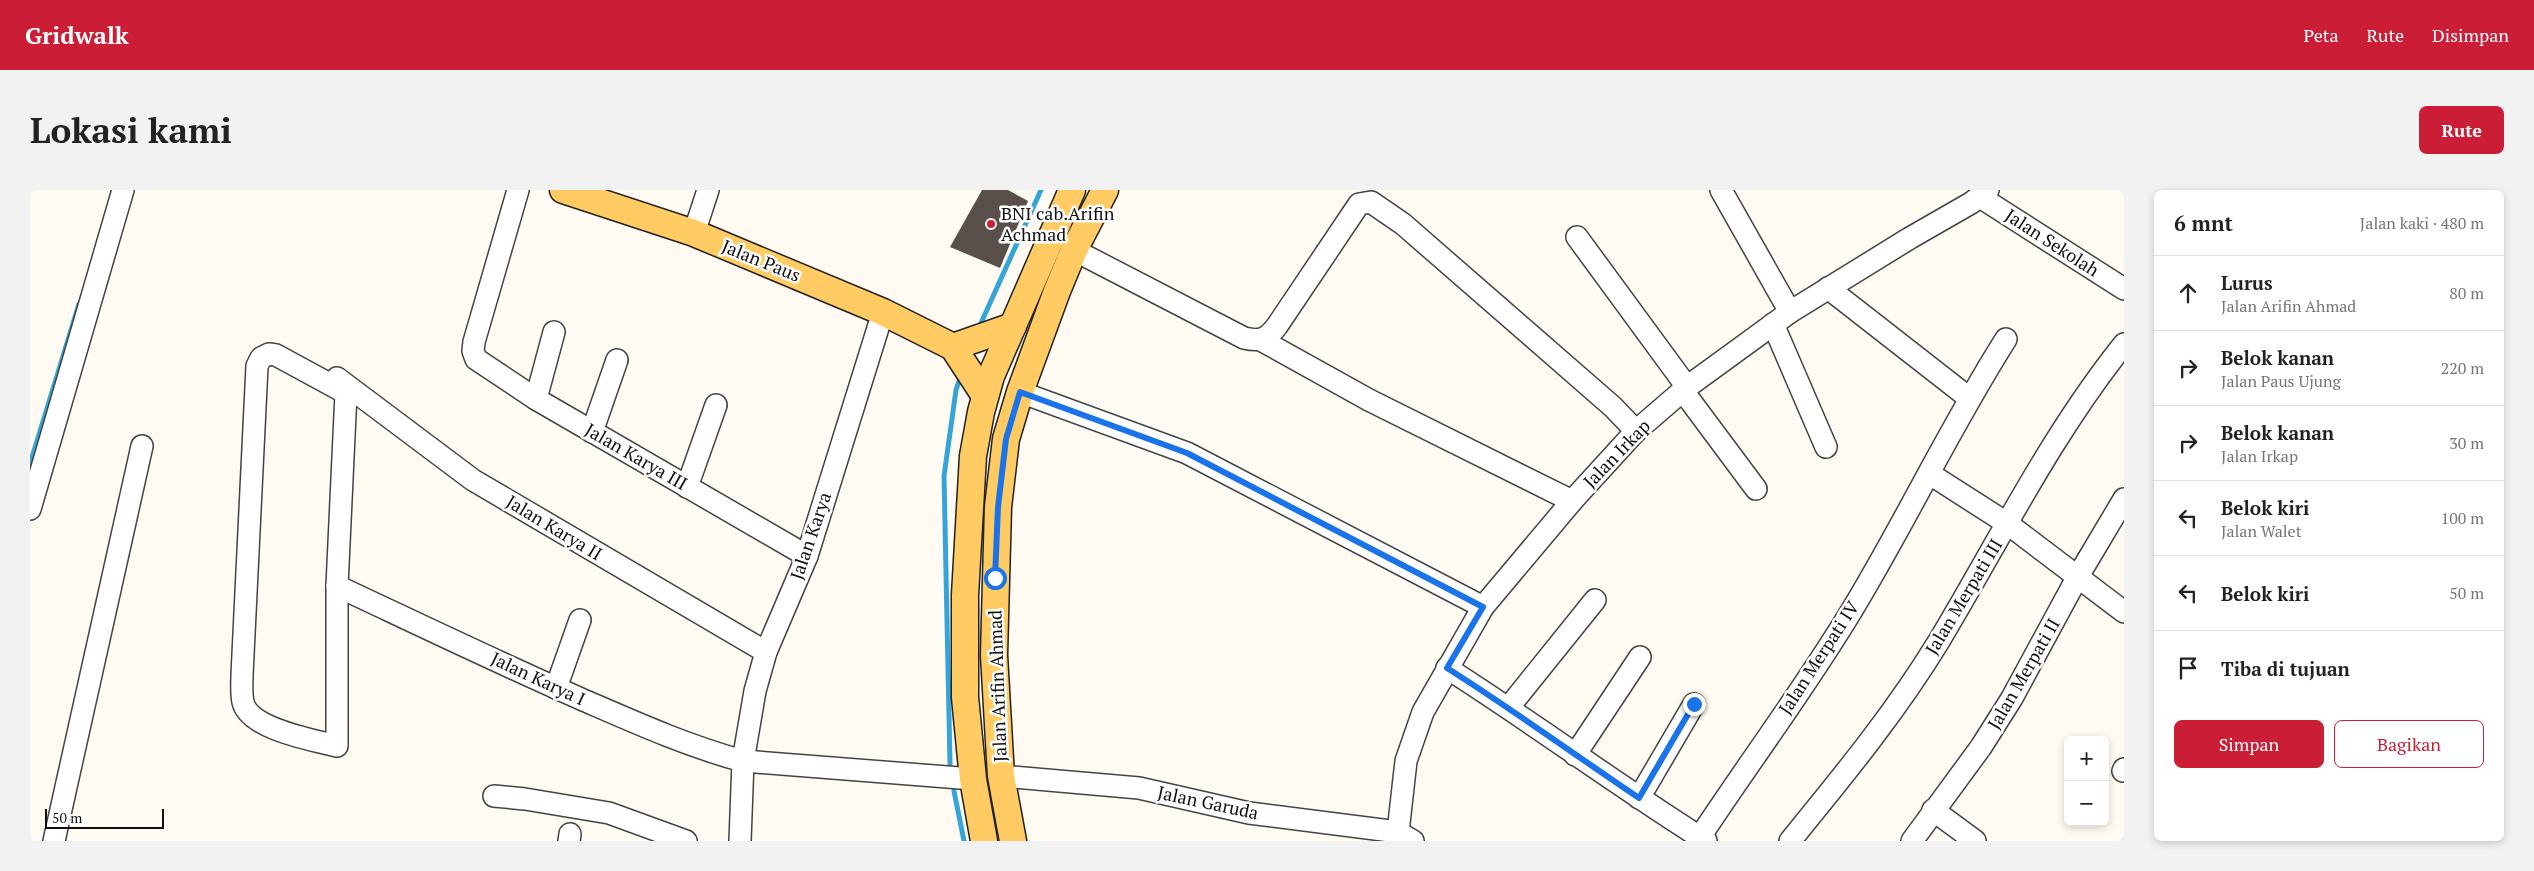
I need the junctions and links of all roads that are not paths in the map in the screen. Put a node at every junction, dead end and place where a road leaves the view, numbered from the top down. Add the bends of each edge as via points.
1 (123, 190) edge
2 (518, 190) edge
3 (563, 190) edge
4 (708, 190) edge
5 (1072, 190) edge
6 (1105, 190) edge
7 (1721, 190) edge
8 (1976, 195) edge
9 (694, 233) junction
10 (1577, 237) dead end
11 (1074, 250) junction
12 (2122, 285) edge
13 (1828, 288) junction
14 (883, 312) junction
15 (1782, 318) junction
16 (1013, 326) junction
17 (554, 332) dead end
18 (1261, 340) junction
19 (2006, 340) dead end
20 (2124, 344) edge
21 (280, 345) dead end
22 (953, 346) junction
23 (617, 360) dead end
24 (1685, 389) junction
25 (1020, 392) junction
26 (985, 396) junction
27 (1969, 398) junction
28 (536, 399) junction
29 (716, 405) dead end
30 (1636, 431) junction
31 (592, 432) junction
32 (142, 446) dead end
33 (1826, 447) dead end
34 (1930, 474) junction
35 (687, 486) junction
36 (1756, 489) dead end
37 (2124, 499) edge
38 (1572, 502) junction
39 (30, 508) edge
40 (2008, 524) junction
41 (807, 556) junction
42 (2077, 578) junction
43 (337, 586) junction
44 (1595, 600) dead end
45 (1483, 607) junction
46 (2124, 612) edge
47 (580, 620) dead end
48 (766, 652) junction
49 (1640, 657) dead end
50 (1447, 668) junction
51 (556, 688) junction
52 (1694, 704) dead end
53 (1509, 707) junction
54 (1574, 755) junction
55 (743, 761) junction
56 (1001, 776) junction
57 (973, 779) junction
58 (494, 796) dead end
59 (1639, 798) junction
60 (1933, 810) junction
61 (1403, 838) edge
62 (1703, 839) edge
63 (54, 841) edge
64 (686, 841) edge
65 (740, 841) edge
66 (984, 841) edge
67 (1013, 841) edge
68 (1790, 841) edge
69 (1912, 841) edge
70 (1975, 841) edge

1 - 39 street
2 - 28 street, Jalan Karya III via 473,351 476,359
3 - 9 main road, Jalan Paus
4 - 9 street
5 - 16 main road, Jalan Arifin Ahmad
6 - 11 main road, Jalan Arifin Ahmad
7 - 15 street
8 - 12 street, Jalan Sekolah
8 - 13 street, Jalan Irkap
9 - 14 main road, Jalan Paus
10 - 24 street
11 - 18 street via 1244,338
11 - 25 main road, Jalan Arifin Ahmad
13 - 15 street, Jalan Irkap
13 - 27 street
14 - 22 main road, Jalan Paus
14 - 41 street, Jalan Karya
15 - 24 street, Jalan Irkap
15 - 33 street
16 - 22 main road
16 - 26 main road, Jalan Arifin Ahmad
17 - 28 street
18 - 30 street via 1277,326 1360,204 1371,202 1410,231 1613,407
18 - 38 street via 1369,400
19 - 27 street, Jalan Merpati IV
20 - 40 street, Jalan Merpati III via 2058,435
21 - 48 street, Jalan Karya II via 352,388 473,480
22 - 26 main road
23 - 31 street
24 - 30 street, Jalan Irkap
24 - 36 street
25 - 45 street via 1187,453
25 - 56 main road, Jalan Arifin Ahmad via 1006,439 998,507 994,655
26 - 57 main road, Jalan Arifin Ahmad via 973,456 965,595 965,697
27 - 34 street, Jalan Merpati IV
28 - 31 street, Jalan Karya III
29 - 35 street
30 - 38 street, Jalan Irkap
31 - 35 street, Jalan Karya III
32 - 63 street
34 - 40 street
34 - 62 street, Jalan Merpati IV via 1852,610
35 - 41 street, Jalan Karya III
37 - 42 street, Jalan Merpati II
38 - 45 street, Jalan Irkap
40 - 42 street
40 - 68 street, Jalan Merpati III via 1898,704 1858,759
41 - 48 street, Jalan Karya
42 - 46 street
42 - 60 street, Jalan Merpati II via 1981,747
43 - 43 street via 346,393 269,354 261,358 258,366 243,702 252,717 265,725 337,746
43 - 51 street, Jalan Karya I
44 - 53 street
45 - 50 street, Jalan Irkap
47 - 51 street
48 - 55 street, Jalan Karya via 755,691
49 - 54 street
50 - 53 street
50 - 61 street, Jalan Irkap via 1423,712 1406,761
51 - 55 street, Jalan Karya I via 664,735
52 - 59 street
53 - 54 street
54 - 59 street
55 - 57 street
55 - 65 street, Jalan Karya
56 - 61 street, Jalan Garuda via 1139,788 1249,813
56 - 67 main road, Jalan Arifin Ahmad
57 - 66 main road, Jalan Arifin Ahmad
58 - 64 street via 525,798 609,813
59 - 62 street
60 - 69 street, Jalan Merpati II
60 - 70 street

